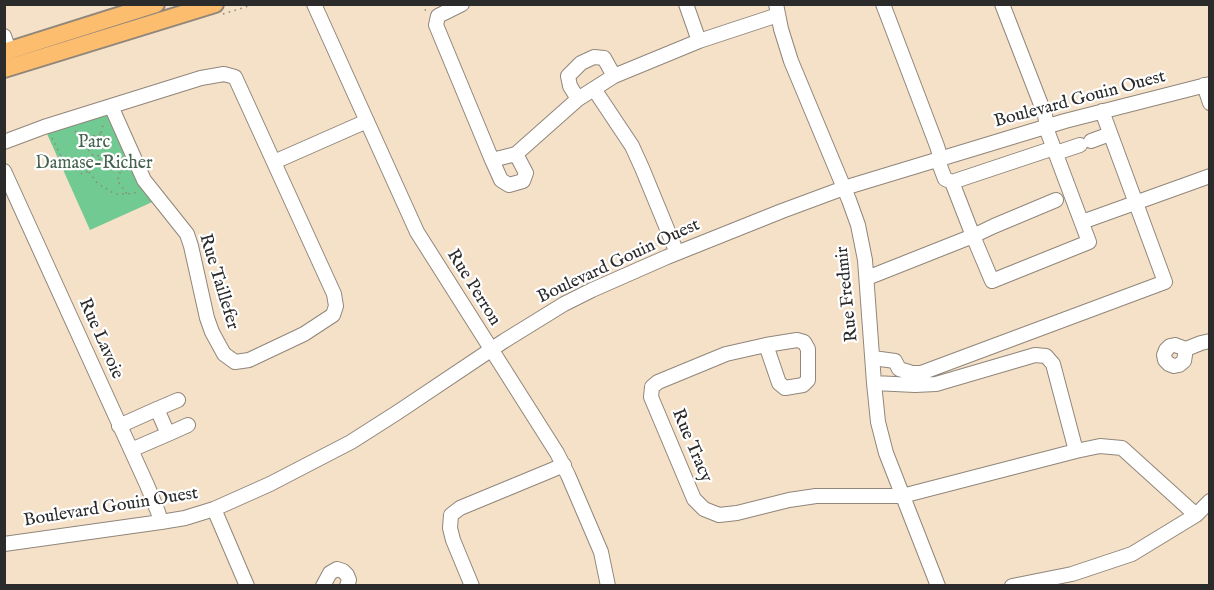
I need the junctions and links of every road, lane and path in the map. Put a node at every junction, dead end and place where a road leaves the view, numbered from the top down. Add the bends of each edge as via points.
1 (156, 4) edge
2 (215, 4) edge
3 (314, 4) edge
4 (422, 4) edge
5 (462, 4) edge
6 (686, 4) edge
7 (883, 4) edge
8 (1002, 4) edge
9 (777, 10) edge
10 (429, 15) dead end
11 (699, 41) junction
12 (6, 46) edge
13 (4, 69) edge
14 (614, 76) junction
15 (1207, 84) edge
16 (594, 89) junction
17 (578, 99) junction
18 (1209, 103) edge
19 (111, 106) junction
20 (1102, 111) junction
21 (70, 119) junction
22 (367, 121) junction
23 (1048, 126) junction
24 (1110, 134) junction
25 (52, 137) dead end
26 (89, 140) junction
27 (4, 142) edge
28 (1055, 151) junction
29 (516, 154) junction
30 (105, 155) junction
31 (107, 159) junction
32 (492, 159) junction
33 (941, 159) junction
34 (274, 162) junction
35 (4, 171) edge
36 (89, 171) junction
37 (1209, 176) edge
38 (952, 183) junction
39 (844, 188) junction
40 (151, 189) junction
41 (127, 194) junction
42 (1056, 200) dead end
43 (1137, 202) junction
44 (1082, 222) junction
45 (973, 236) junction
46 (677, 253) junction
47 (867, 278) junction
48 (1209, 341) edge
49 (766, 345) dead end
50 (1186, 349) dead end
51 (491, 350) junction
52 (873, 358) junction
53 (874, 383) junction
54 (178, 400) dead end
55 (157, 409) junction
56 (188, 425) dead end
57 (120, 426) junction
58 (168, 434) junction
59 (131, 450) junction
60 (1076, 451) junction
61 (564, 465) junction
62 (902, 496) junction
63 (1209, 501) edge
64 (214, 509) junction
65 (1196, 515) junction
66 (161, 522) junction
67 (4, 544) edge
68 (247, 585) edge
69 (323, 585) edge
70 (347, 585) edge
71 (472, 585) edge
72 (608, 585) edge
73 (938, 585) edge
74 (1012, 585) edge

1 - 12 main road
2 - 13 main road
3 - 22 street, Rue Perron
4 - 10 path
5 - 32 street via 438,16 436,25
6 - 11 street
7 - 33 street
8 - 23 street
9 - 11 street
9 - 39 street, Rue Fredmir via 791,61
11 - 14 street
14 - 16 street
14 - 17 street via 603,58 580,63 568,76
15 - 18 street
15 - 20 street, Boulevard Gouin Ouest
16 - 17 street
16 - 46 street via 635,153
17 - 29 street
19 - 21 street
19 - 34 street via 224,74 235,78
19 - 40 street, Rue Taillefer
20 - 23 street, Boulevard Gouin Ouest
20 - 24 street
21 - 26 path via 75,131
21 - 27 street
22 - 34 street
22 - 51 street, Rue Perron via 417,232
23 - 28 street
23 - 33 street, Boulevard Gouin Ouest
24 - 28 street
24 - 43 street
25 - 36 path via 64,164 72,165 82,174
26 - 30 path via 91,154
26 - 30 path via 98,134 106,137 110,147
28 - 38 street
28 - 44 street
29 - 32 street
29 - 32 street via 526,173 524,181 509,185 501,180
30 - 31 path
31 - 36 path via 100,159
31 - 41 path via 119,164 117,180
33 - 38 street via 945,179
33 - 39 street, Boulevard Gouin Ouest
34 - 40 street, Rue Taillefer via 336,306 333,315 304,334 249,360 235,362 224,354 207,318 187,234
35 - 57 street, Rue Lavoie
36 - 41 path via 97,183 114,194
37 - 43 street
38 - 45 street
39 - 46 street, Boulevard Gouin Ouest
39 - 47 street, Rue Fredmir via 858,225
40 - 41 path
42 - 45 street
43 - 44 street
43 - 52 street via 1166,282 921,373 899,369 895,361
44 - 45 street via 1089,242 992,281
45 - 47 street
46 - 51 street, Boulevard Gouin Ouest via 572,299
47 - 52 street, Rue Fredmir
48 - 50 street
49 - 62 street, Rue Tracy via 726,354 652,387 651,397 694,499 704,509 719,514 816,496
51 - 61 street, Rue Perron
51 - 64 street, Boulevard Gouin Ouest via 351,442
52 - 53 street, Rue Fredmir
53 - 60 street via 936,384 1035,355 1046,356 1053,364
53 - 62 street, Rue Fredmir via 878,422
54 - 55 street
55 - 57 street
55 - 58 street
56 - 58 street
57 - 59 street, Rue Lavoie
58 - 59 street
59 - 66 street, Rue Lavoie
60 - 62 street
60 - 65 street via 1100,446 1122,448
61 - 71 street via 451,515 453,540
61 - 72 street, Rue Perron via 601,552
62 - 73 street, Rue Fredmir
63 - 65 street
64 - 66 street, Boulevard Gouin Ouest
64 - 68 street
65 - 74 street via 1132,554 1072,574
66 - 67 street, Boulevard Gouin Ouest
69 - 70 street via 330,573 338,569 347,575

